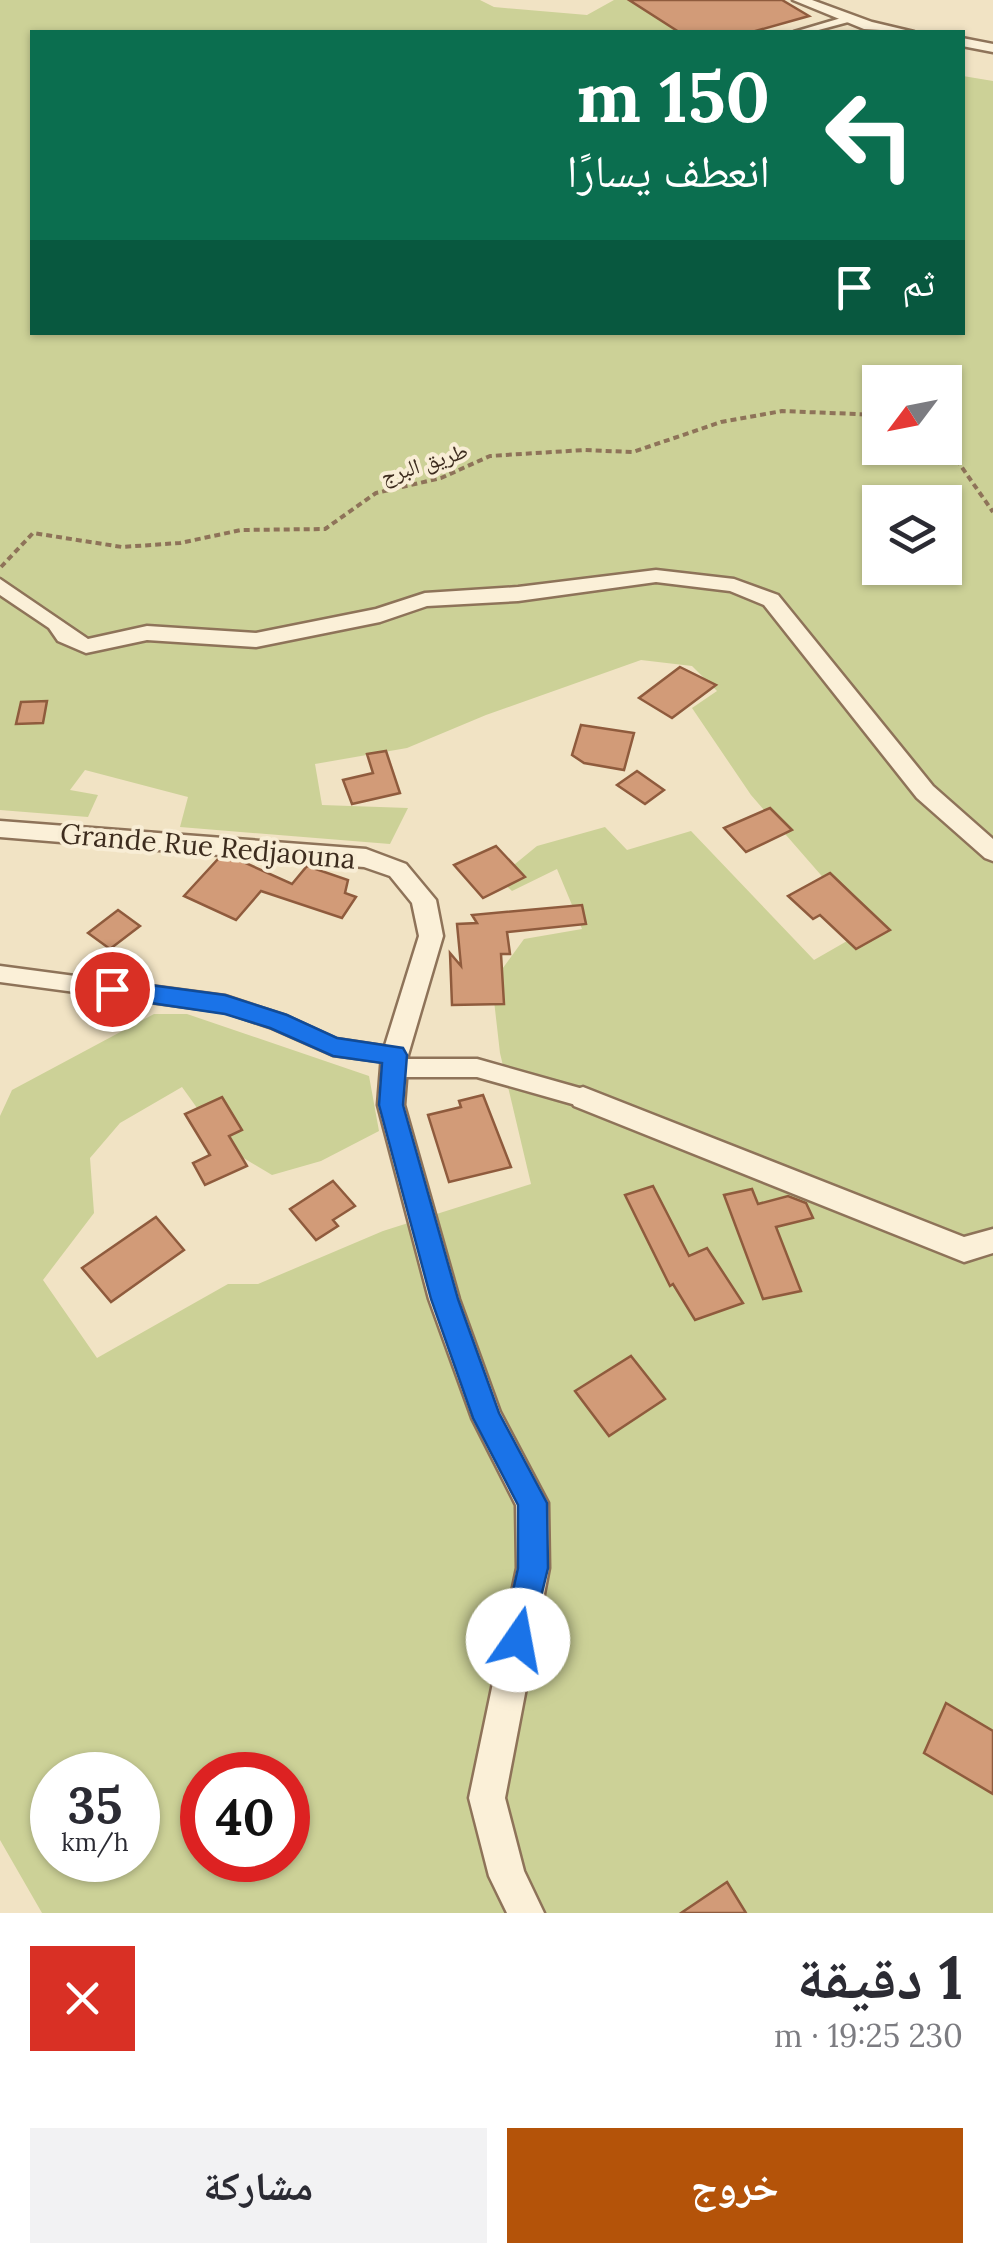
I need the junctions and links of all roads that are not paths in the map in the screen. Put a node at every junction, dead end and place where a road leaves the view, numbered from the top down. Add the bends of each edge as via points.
1 (800, 0) edge
2 (848, 19) junction
3 (807, 30) edge
4 (898, 30) edge
5 (965, 43) edge
6 (993, 48) edge
7 (0, 584) edge
8 (0, 829) edge
9 (993, 852) edge
10 (0, 974) edge
11 (395, 1062) junction
12 (582, 1098) joint
13 (993, 1241) edge
14 (526, 1913) edge

1 - 2 street
2 - 3 street
2 - 4 street
5 - 6 street
7 - 9 street via 86,646 146,633 256,640 426,600 608,580 656,576 734,585 771,600 924,792
8 - 11 street, Grande Rue Redjaouna via 366,858 398,870 424,900 431,936
10 - 11 street via 225,1004 333,1047
11 - 12 street via 477,1068
11 - 14 street, Grande Rue Redjaouna via 391,1105 444,1299 487,1418 532,1503 533,1568 488,1798 507,1876
12 - 13 street via 964,1250

